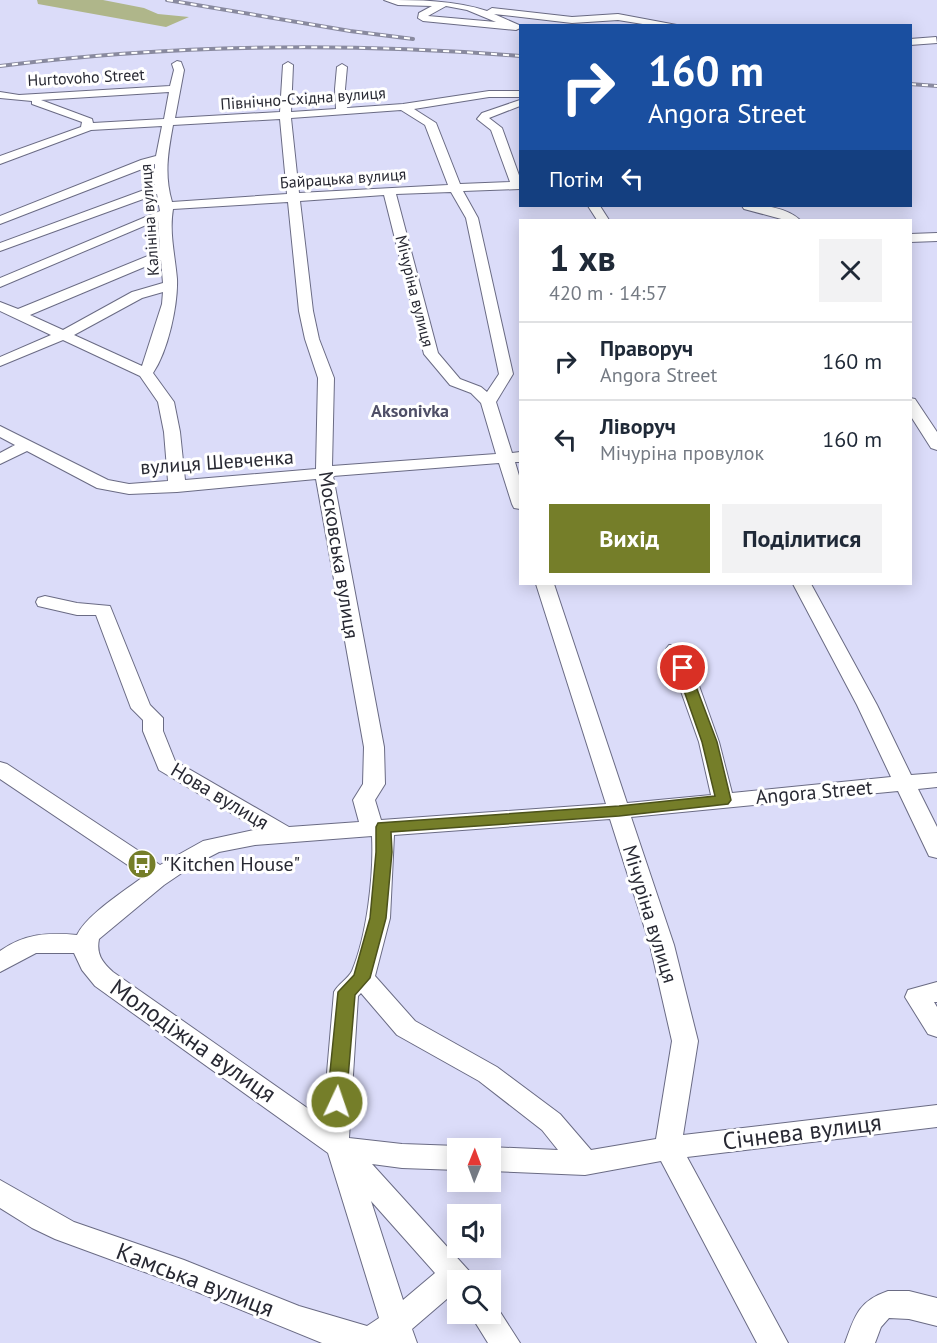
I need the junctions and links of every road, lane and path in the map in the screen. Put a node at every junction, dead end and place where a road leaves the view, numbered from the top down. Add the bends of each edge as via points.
1 (389, 0) edge
2 (443, 4) junction
3 (463, 6) junction
4 (664, 24) edge
5 (937, 40) edge
6 (912, 42) edge
7 (177, 64) dead end
8 (288, 65) dead end
9 (342, 67) dead end
10 (174, 89) junction
11 (0, 94) edge
12 (519, 94) edge
13 (19, 98) junction
14 (519, 103) edge
15 (403, 107) junction
16 (342, 112) junction
17 (285, 117) junction
18 (168, 123) junction
19 (86, 128) junction
20 (2, 158) edge
21 (161, 159) junction
22 (519, 185) edge
23 (455, 188) junction
24 (161, 189) junction
25 (388, 191) junction
26 (295, 197) junction
27 (751, 207) edge
28 (166, 209) junction
29 (792, 219) edge
30 (0, 220) edge
31 (937, 237) edge
32 (912, 238) edge
33 (0, 247) edge
34 (167, 253) junction
35 (0, 283) edge
36 (170, 285) junction
37 (0, 306) edge
38 (19, 314) junction
39 (65, 334) junction
40 (0, 362) edge
41 (145, 373) junction
42 (488, 402) junction
43 (912, 405) edge
44 (923, 424) edge
45 (0, 431) edge
46 (27, 445) junction
47 (937, 445) edge
48 (513, 458) edge
49 (0, 459) edge
50 (324, 473) junction
51 (177, 487) junction
52 (519, 497) edge
53 (545, 585) edge
54 (803, 585) edge
55 (45, 602) dead end
56 (676, 649) dead end
57 (0, 769) edge
58 (937, 780) edge
59 (904, 784) junction
60 (723, 800) junction
61 (619, 811) junction
62 (378, 828) junction
63 (284, 834) junction
64 (937, 850) edge
65 (162, 877) junction
66 (84, 945) junction
67 (0, 963) edge
68 (362, 978) junction
69 (937, 992) edge
70 (937, 1027) edge
71 (937, 1116) edge
72 (338, 1145) junction
73 (668, 1148) junction
74 (447, 1158) edge
75 (501, 1159) edge
76 (585, 1163) junction
77 (0, 1192) edge
78 (450, 1270) edge
79 (447, 1287) edge
80 (937, 1312) edge
81 (492, 1324) edge
82 (398, 1334) edge
83 (505, 1343) edge
84 (773, 1343) edge
85 (860, 1343) edge

1 - 2 street
2 - 3 street
2 - 3 street via 424,13 423,18 516,27
3 - 4 street via 549,18 618,17
5 - 6 street
7 - 10 street, Калініна вулиця
8 - 17 street, Московська вулиця
9 - 16 street
10 - 13 street, Hurtovoho Street
10 - 18 street, Калініна вулиця
11 - 13 street, Hurtovoho Street
12 - 15 street, Північно-Східна вулиця via 489,94
13 - 19 street via 77,115 88,121
14 - 22 street via 483,119 496,128
15 - 16 street, Північно-Східна вулиця
15 - 23 street via 430,123
16 - 17 street, Північно-Східна вулиця
17 - 18 street, Північно-Східна вулиця
17 - 26 street, Московська вулиця
18 - 19 street, Північно-Східна вулиця
18 - 21 street, Калініна вулиця
19 - 20 street, Північно-Східна вулиця
21 - 24 street, Калініна вулиця
21 - 30 street
22 - 23 street, Байрацька вулиця
23 - 25 street, Байрацька вулиця
23 - 42 street via 472,218 506,374
24 - 28 street, Калініна вулиця
24 - 33 street
25 - 26 street, Байрацька вулиця
25 - 42 street, Мічуріна вулиця via 431,354 455,382 476,390
26 - 28 street, Байрацька вулиця
26 - 50 street, Московська вулиця via 306,311 327,378
27 - 29 street
28 - 34 street, Калініна вулиця
28 - 35 street, Байрацька вулиця
31 - 32 street
34 - 36 street, Калініна вулиця
34 - 38 street
36 - 39 street via 137,295
36 - 41 street, Калініна вулиця via 170,304 152,363
37 - 38 street
38 - 39 street
39 - 40 street
39 - 41 street
41 - 51 street via 166,402
42 - 48 street
43 - 44 street
44 - 47 street
45 - 46 street, вулиця Шевченка
46 - 49 street
46 - 51 street, вулиця Шевченка via 114,488
48 - 50 street, вулиця Шевченка
48 - 52 street
50 - 51 street, вулиця Шевченка
50 - 62 street, Московська вулиця via 374,747 374,784 364,800
53 - 61 street, Мічуріна вулиця
54 - 59 street
55 - 63 street, Нова вулиця via 104,610 141,708 153,718 153,731 166,765
56 - 60 street via 709,742
57 - 65 street
58 - 59 street, Angora Street
59 - 60 street, Angora Street
59 - 64 street
60 - 61 street, Angora Street
61 - 62 street, Angora Street
61 - 73 street, Мічуріна вулиця via 662,945 685,1041
62 - 63 street, Angora Street
62 - 68 street, Московська вулиця via 384,852 378,918
63 - 65 street, Angora Street via 226,841 197,853
65 - 66 street via 100,924
66 - 67 street via 42,942 22,947
66 - 72 street, Молодіжна вулиця via 91,966 104,979
68 - 72 street, Московська вулиця via 346,992 339,1063
68 - 76 street via 406,1028 488,1074 551,1122
69 - 70 street via 917,997
71 - 73 street, Січнева вулиця
72 - 74 street via 402,1156
72 - 78 street, Молодіжна вулиця
72 - 82 street
73 - 76 street
73 - 84 street
75 - 76 street
77 - 82 street, Камська вулиця via 14,1204 78,1236 185,1273 336,1334 370,1341
79 - 82 street, Камська вулиця
80 - 85 street via 910,1305 878,1310 868,1317
81 - 83 street

